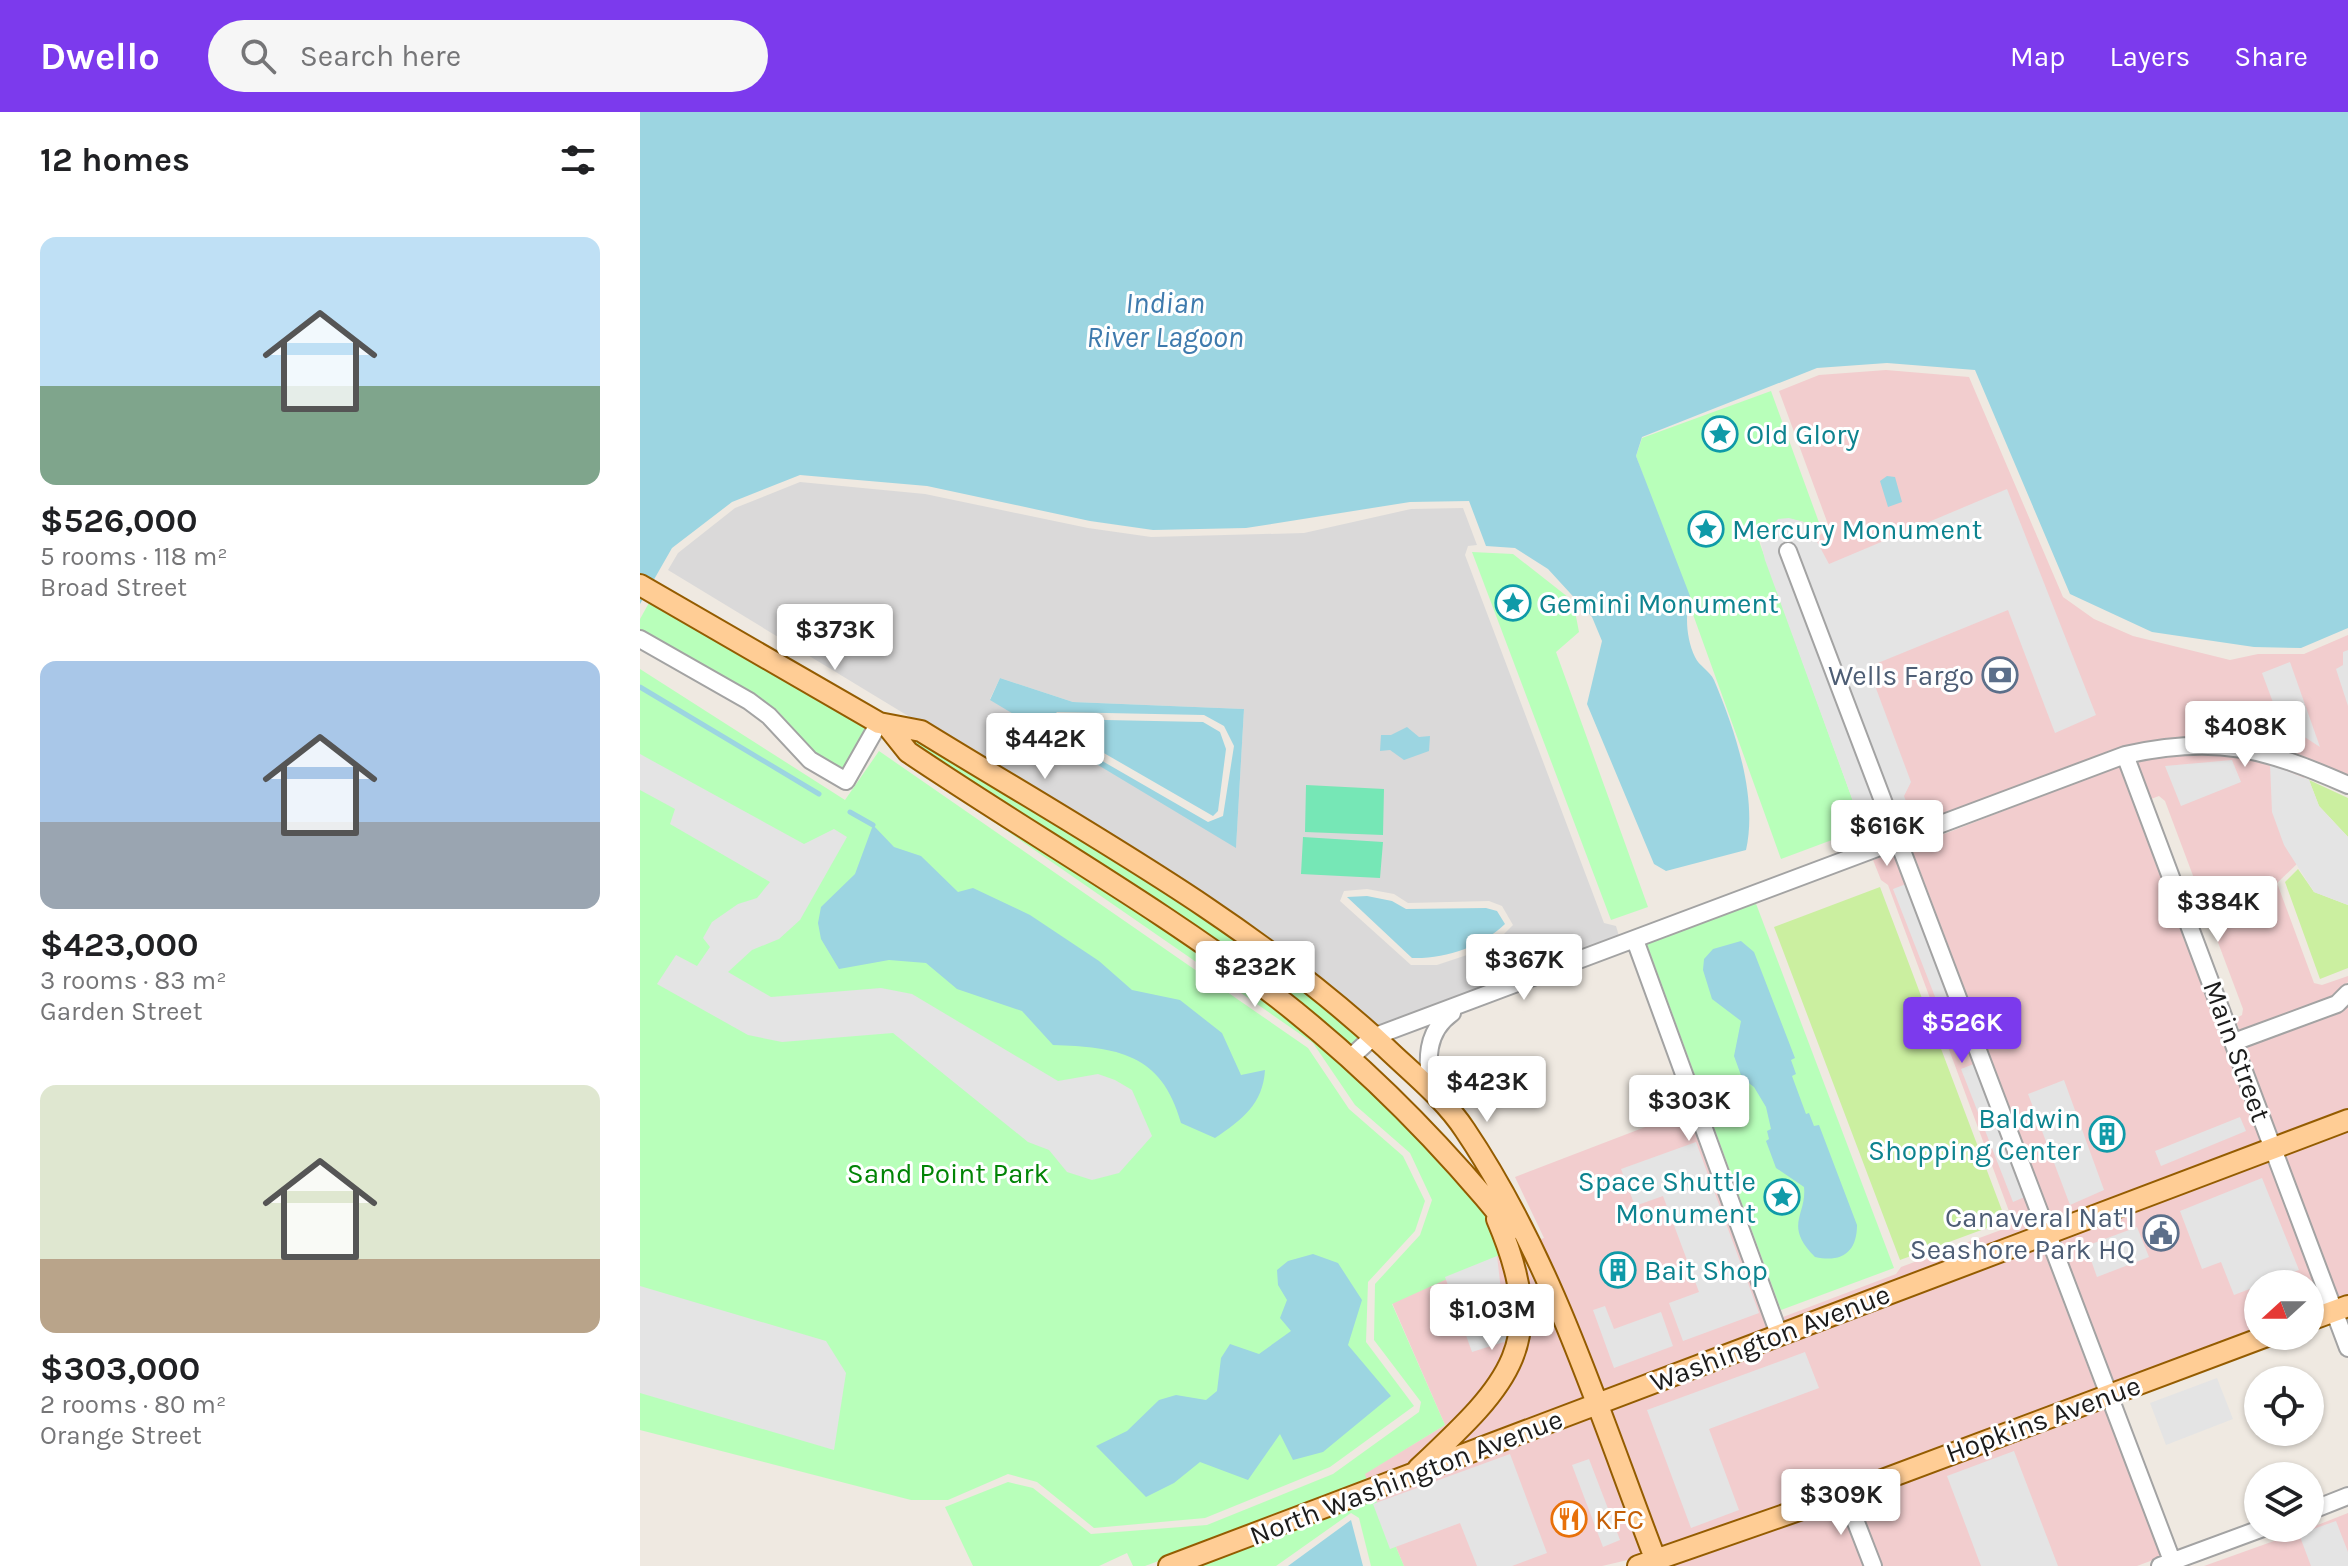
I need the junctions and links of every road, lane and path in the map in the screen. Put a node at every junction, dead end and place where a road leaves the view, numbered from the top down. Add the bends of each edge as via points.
1 (1788, 551) dead end
2 (640, 585) edge
3 (640, 639) edge
4 (883, 725) junction
5 (2125, 755) junction
6 (2348, 785) edge
7 (1899, 842) junction
8 (1635, 940) junction
9 (2348, 993) edge
10 (1467, 1003) junction
11 (1373, 1037) junction
12 (2234, 1042) junction
13 (1350, 1058) junction
14 (1431, 1090) junction
15 (2348, 1120) edge
16 (2272, 1147) junction
17 (1491, 1204) junction
18 (2047, 1233) junction
19 (1536, 1260) junction
20 (2341, 1308) edge
21 (1779, 1334) junction
22 (2244, 1345) edge
23 (2348, 1348) edge
24 (2108, 1395) junction
25 (1598, 1405) junction
26 (1411, 1476) junction
27 (1845, 1494) junction
28 (2348, 1496) edge
29 (2324, 1505) edge
30 (2244, 1535) edge
31 (1651, 1565) edge
32 (2169, 1565) edge
33 (1169, 1566) edge
34 (1873, 1566) edge

1 - 7 street
2 - 4 main road
3 - 4 street via 749,701 810,760 846,781
4 - 11 main road via 921,731 1161,878 1308,979
4 - 13 main road via 908,752 1183,930
5 - 6 street via 2179,745 2228,744 2291,760
5 - 7 street
5 - 12 street, Main Street
7 - 8 street
7 - 18 street
8 - 10 street
8 - 21 street
9 - 12 street via 2337,1004
10 - 11 street
10 - 14 street via 1438,1023 1427,1058
11 - 13 street
11 - 14 main road
12 - 16 street, Main Street
13 - 17 main road via 1460,1165
14 - 19 main road via 1464,1127
15 - 16 main road, Washington Avenue
16 - 18 main road, Washington Avenue
16 - 20 street, Main Street
17 - 19 main road
17 - 26 main road via 1514,1258 1523,1300 1516,1356 1487,1400
18 - 21 main road, Washington Avenue
18 - 24 street
19 - 25 main road
20 - 23 street, Main Street
21 - 25 main road, Washington Avenue
22 - 24 main road, Hopkins Avenue
24 - 27 main road, Hopkins Avenue
24 - 32 street
25 - 26 main road, North Washington Avenue
25 - 31 main road
26 - 33 main road, North Washington Avenue
27 - 31 main road, Hopkins Avenue
27 - 34 street
28 - 29 street
30 - 32 street

